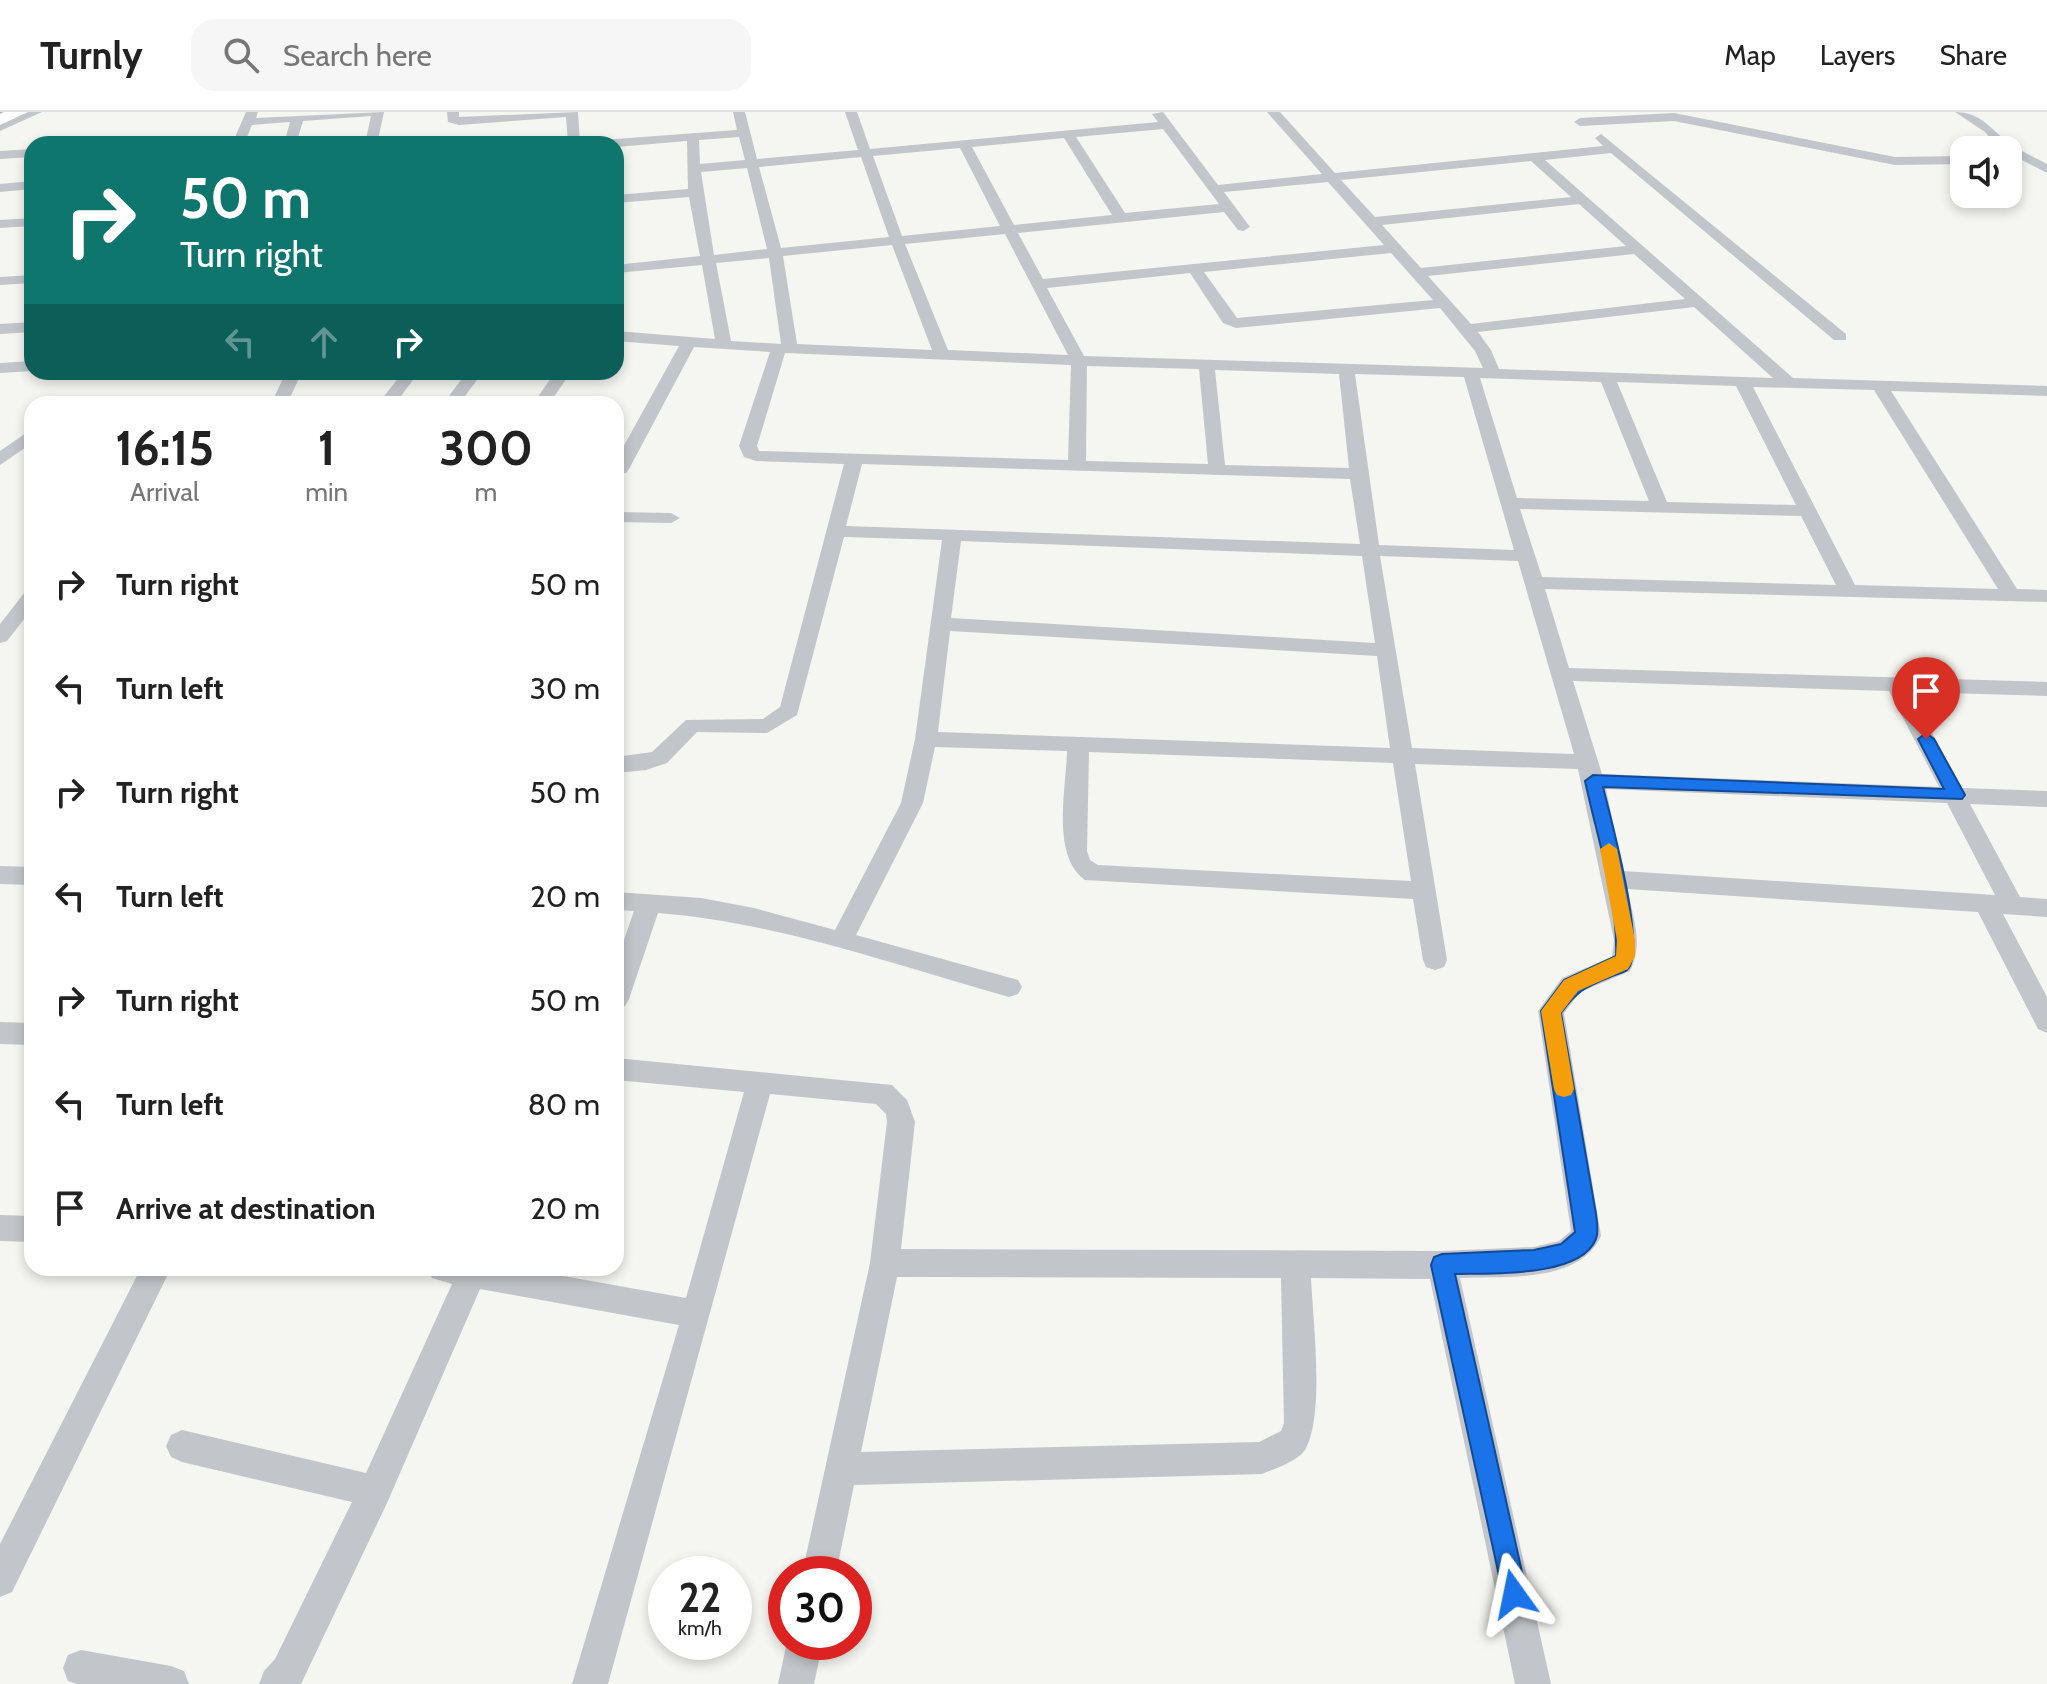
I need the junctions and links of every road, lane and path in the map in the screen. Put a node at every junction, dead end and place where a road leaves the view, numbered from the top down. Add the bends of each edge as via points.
1 (19, 112) edge
2 (36, 112) edge
3 (453, 112) edge
4 (572, 112) edge
5 (739, 112) edge
6 (851, 112) edge
7 (1100, 112) edge
8 (1156, 112) edge
9 (1273, 112) edge
10 (1568, 112) edge
11 (1961, 112) edge
12 (1695, 116) edge
13 (250, 117) edge
14 (298, 118) junction
15 (0, 120) edge
16 (1580, 122) junction
17 (1165, 125) junction
18 (0, 127) edge
19 (1112, 130) junction
20 (745, 133) junction
21 (1068, 134) junction
22 (242, 136) edge
23 (292, 136) edge
24 (373, 136) edge
25 (574, 136) edge
26 (1993, 136) edge
27 (693, 137) junction
28 (624, 142) edge
29 (964, 144) junction
30 (1615, 149) junction
31 (24, 154) edge
32 (866, 154) junction
33 (0, 155) edge
34 (1534, 157) junction
35 (2022, 157) edge
36 (1950, 160) edge
37 (752, 165) junction
38 (694, 169) junction
39 (2047, 169) edge
40 (1331, 178) junction
41 (24, 186) edge
42 (0, 188) edge
43 (1215, 189) junction
44 (695, 192) junction
45 (624, 198) edge
46 (1582, 200) junction
47 (1229, 207) junction
48 (1121, 218) junction
49 (24, 222) edge
50 (1371, 222) junction
51 (0, 224) edge
52 (1243, 227) dead end
53 (1010, 229) junction
54 (897, 241) junction
55 (1394, 248) junction
56 (1638, 249) junction
57 (775, 253) junction
58 (710, 260) junction
59 (624, 268) edge
60 (1194, 268) junction
61 (1417, 273) junction
62 (24, 280) edge
63 (0, 281) edge
64 (1039, 284) junction
65 (1698, 302) junction
66 (1444, 303) junction
67 (24, 328) edge
68 (0, 329) edge
69 (1467, 329) junction
70 (624, 337) edge
71 (1840, 337) dead end
72 (689, 342) junction
73 (724, 344) junction
74 (785, 348) junction
75 (942, 355) junction
76 (1079, 361) junction
77 (1207, 365) junction
78 (16, 367) edge
79 (1347, 370) junction
80 (1471, 374) junction
81 (1494, 375) junction
82 (1608, 379) junction
83 (0, 380) edge
84 (405, 380) edge
85 (1743, 383) junction
86 (1791, 385) junction
87 (1881, 388) junction
88 (2045, 394) edge
89 (392, 396) edge
90 (24, 440) edge
91 (0, 460) edge
92 (854, 460) junction
93 (624, 462) edge
94 (1077, 466) junction
95 (1217, 470) junction
96 (1358, 474) junction
97 (1510, 503) junction
98 (1660, 507) junction
99 (1808, 511) junction
100 (624, 517) edge
101 (671, 518) dead end
102 (838, 531) junction
103 (952, 536) junction
104 (1370, 551) junction
105 (1526, 556) junction
106 (1534, 583) junction
107 (1849, 592) junction
108 (2012, 596) junction
109 (2047, 596) edge
110 (24, 606) edge
111 (940, 624) junction
112 (0, 637) edge
113 (1386, 650) junction
114 (1561, 674) junction
115 (1895, 683) junction
116 (2047, 689) edge
117 (926, 739) junction
118 (1078, 744) junction
119 (1403, 756) junction
120 (624, 765) edge
121 (1590, 772) junction
122 (1956, 795) junction
123 (2047, 799) edge
124 (1615, 879) junction
125 (1424, 891) junction
126 (624, 901) edge
127 (649, 903) junction
128 (1986, 905) junction
129 (2013, 906) junction
130 (2047, 908) edge
131 (841, 941) junction
132 (1435, 960) dead end
133 (624, 976) edge
134 (1009, 987) dead end
135 (2047, 1022) edge
136 (0, 1033) edge
137 (24, 1034) edge
138 (624, 1070) edge
139 (760, 1082) junction
140 (0, 1228) edge
141 (24, 1229) edge
142 (885, 1263) junction
143 (1442, 1265) junction
144 (1296, 1266) junction
145 (152, 1276) edge
146 (455, 1276) edge
147 (525, 1276) edge
148 (697, 1314) junction
149 (182, 1446) dead end
150 (842, 1469) junction
151 (375, 1491) junction
152 (823, 1556) edge
153 (0, 1580) edge
154 (801, 1660) edge
155 (81, 1668) dead end
156 (171, 1684) edge
157 (277, 1684) edge
158 (590, 1684) edge
159 (796, 1684) edge
160 (1533, 1684) edge

1 - 15 main road
2 - 18 street
3 - 4 street via 452,119 459,121
4 - 25 street
5 - 20 street
6 - 32 street
7 - 19 street
8 - 17 street
9 - 40 street
10 - 16 street
11 - 26 street
12 - 16 street
12 - 36 street via 1895,161
13 - 14 street
13 - 22 street
14 - 23 street
14 - 24 street via 378,112
16 - 30 street
17 - 19 street
17 - 43 street
19 - 21 street
20 - 27 street
20 - 37 street
21 - 29 street
21 - 48 street
27 - 28 street
27 - 38 street
29 - 32 street
29 - 53 street
30 - 34 street
30 - 71 street
31 - 33 street
32 - 37 street
32 - 54 street
34 - 40 street
34 - 46 street
35 - 39 street
37 - 38 street
37 - 57 street
38 - 44 street
40 - 43 street
40 - 50 street
41 - 42 street
43 - 47 street
44 - 45 street
44 - 58 street
46 - 50 street
46 - 56 street
47 - 48 street
47 - 52 street
48 - 53 street
49 - 51 street
50 - 55 street
53 - 54 street
53 - 64 street
54 - 57 street
54 - 75 street
55 - 60 street
55 - 61 street
56 - 61 street
56 - 65 street
57 - 58 street
57 - 74 street
58 - 59 street
58 - 73 street
60 - 64 street
60 - 66 street via 1228,320 1236,323
61 - 66 street
62 - 63 street
64 - 76 street
65 - 69 street
65 - 86 street
66 - 69 street
67 - 68 street
69 - 81 street
70 - 72 street
72 - 73 street
72 - 93 street
73 - 74 street
74 - 75 street
74 - 92 street via 748,446 750,453
75 - 76 street
76 - 77 street
76 - 94 street
77 - 79 street
77 - 95 street
78 - 83 street
79 - 80 street
79 - 96 street
80 - 81 street
80 - 97 street
81 - 82 street
82 - 85 street
82 - 98 street
84 - 89 street
85 - 86 street
85 - 99 street
86 - 87 street
87 - 88 street
87 - 108 street
90 - 91 street
92 - 94 street
92 - 102 street
94 - 95 street
95 - 96 street
96 - 104 street
97 - 98 street
97 - 105 street
98 - 99 street
99 - 107 street
100 - 101 street
102 - 103 street
102 - 120 street via 790,710 762,726 694,725 658,758
103 - 104 street
103 - 111 street
104 - 105 street
104 - 113 street
105 - 106 street
106 - 107 street
106 - 114 street
107 - 108 street
108 - 109 street
110 - 112 street
111 - 113 street
111 - 117 street
113 - 119 street
114 - 115 street
114 - 121 street
115 - 116 street
115 - 122 street
117 - 118 street
117 - 131 street via 912,803
118 - 119 street
118 - 125 street via 1075,851 1093,874
119 - 121 street
119 - 125 street
121 - 122 street
121 - 124 street
122 - 123 street
122 - 129 street
124 - 128 street
124 - 143 street via 1625,956 1621,964 1571,985 1551,1011 1586,1236 1567,1253 1534,1261
125 - 132 street
126 - 127 street
127 - 131 street via 754,917
127 - 133 street
128 - 129 street
128 - 135 street
129 - 130 street
131 - 134 street
136 - 137 street
138 - 139 street
139 - 142 street via 882,1093 898,1105 901,1129
139 - 148 street
140 - 141 street
142 - 144 street
142 - 150 street
143 - 144 street
143 - 160 street
144 - 150 street via 1300,1423 1292,1442 1262,1458
145 - 153 street
146 - 151 street
147 - 148 street
148 - 158 street
149 - 151 street
150 - 152 street
151 - 157 street via 288,1672
154 - 159 street
155 - 156 street

